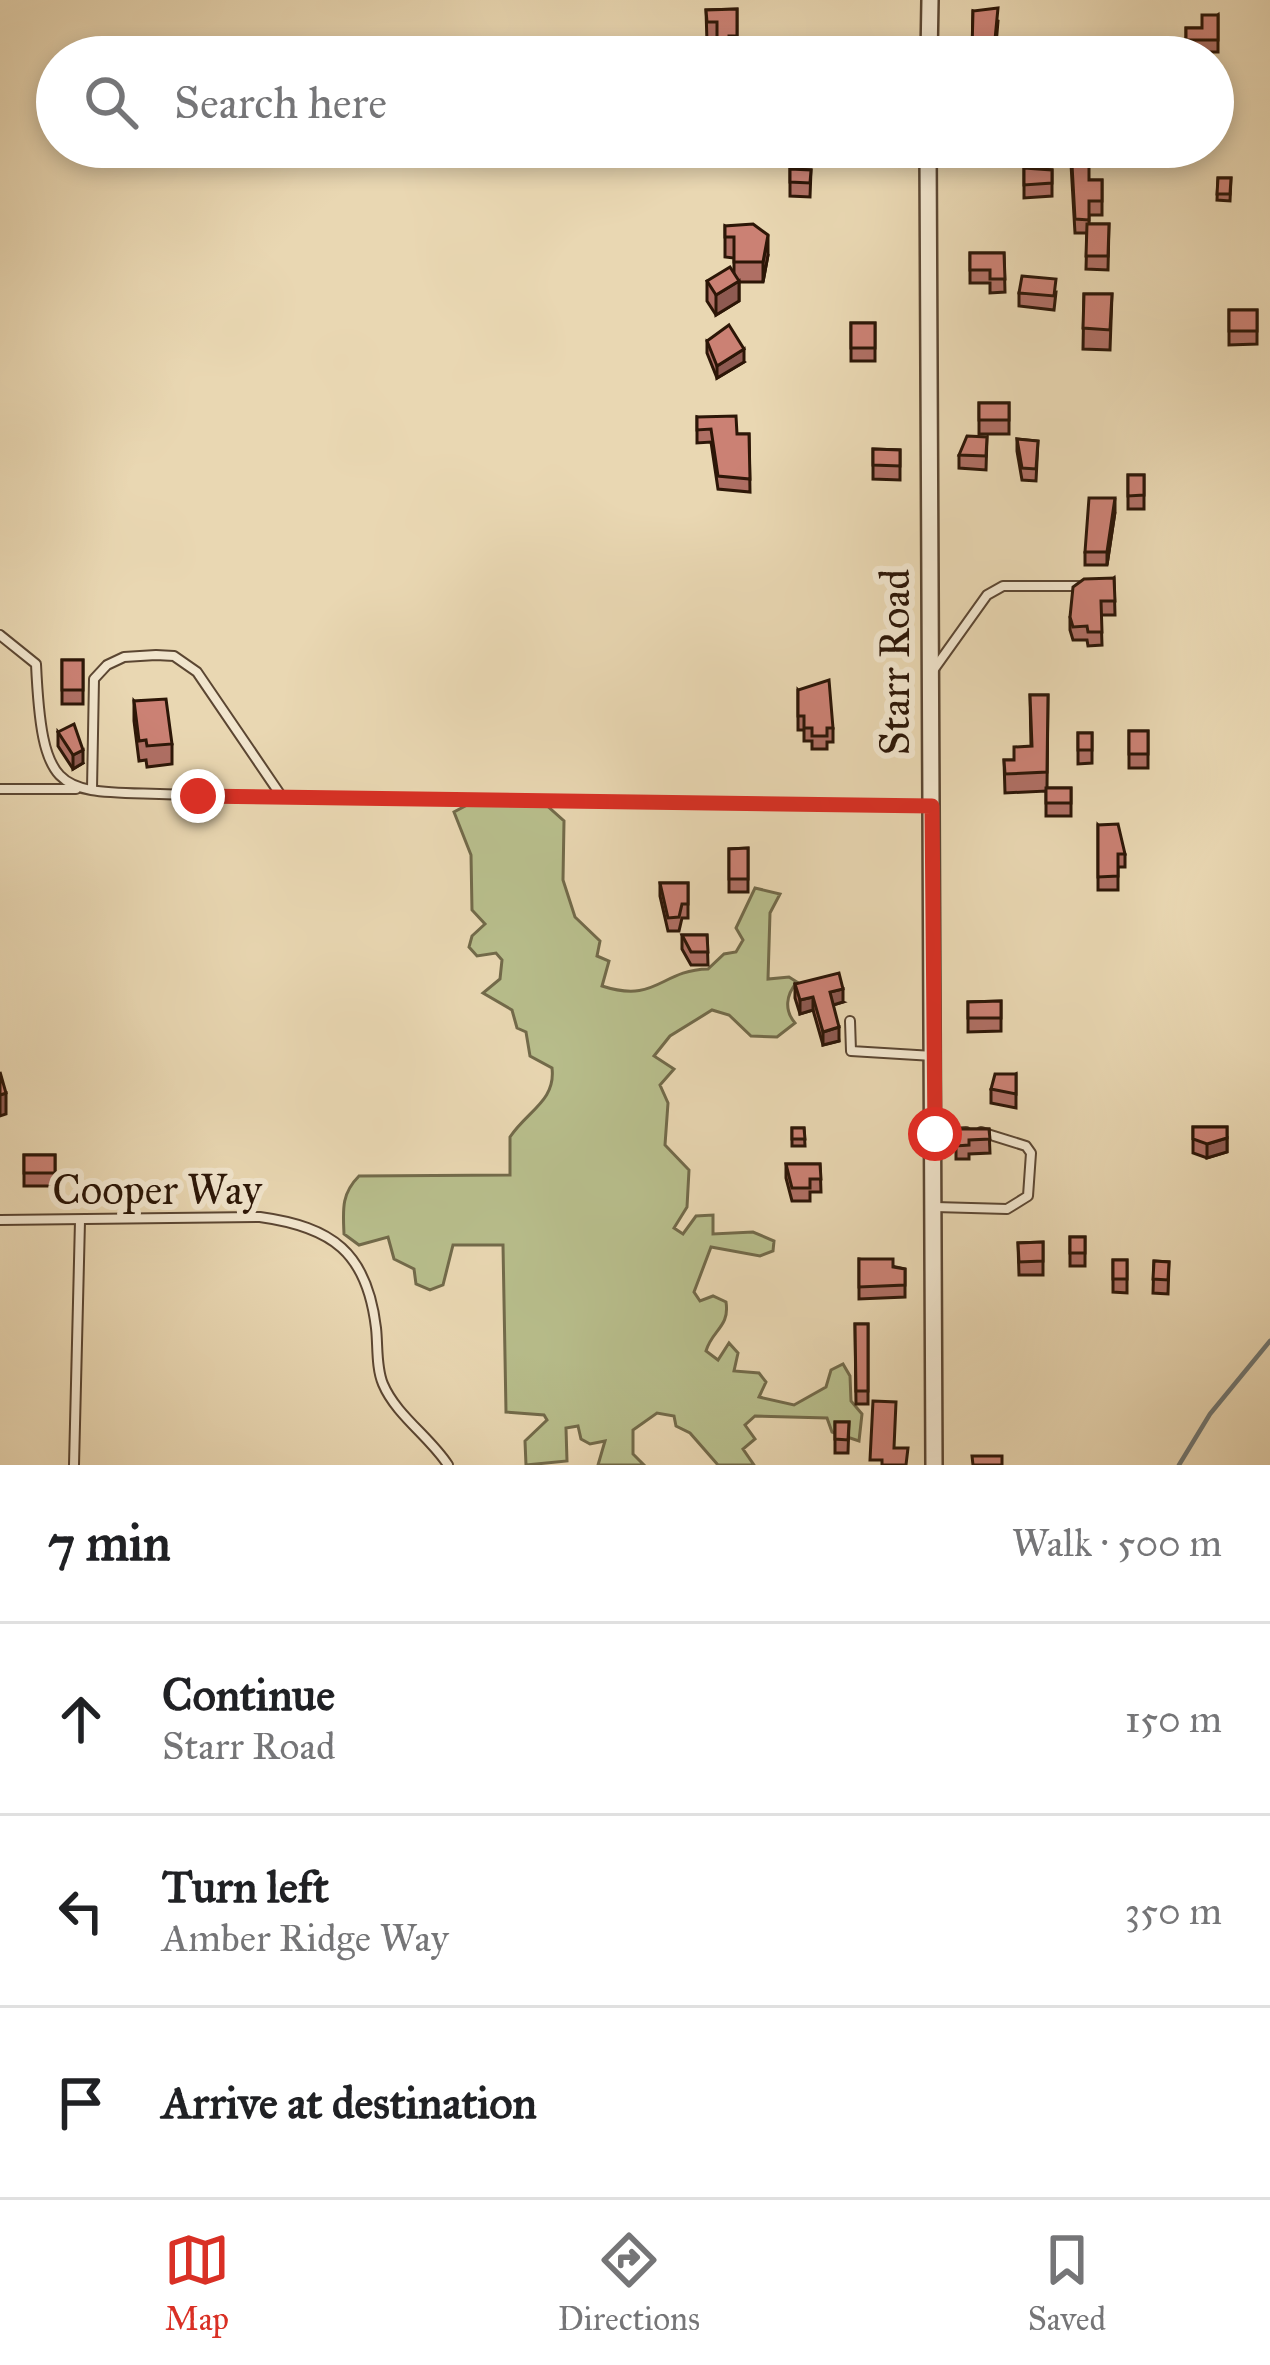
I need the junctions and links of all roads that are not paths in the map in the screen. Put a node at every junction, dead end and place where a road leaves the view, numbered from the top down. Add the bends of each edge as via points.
1 (930, 0) edge
2 (929, 36) edge
3 (928, 168) edge
4 (1079, 586) edge
5 (0, 635) edge
6 (931, 673) junction
7 (88, 788) junction
8 (0, 789) edge
9 (280, 794) junction
10 (932, 806) junction
11 (850, 1021) dead end
12 (934, 1055) junction
13 (935, 1134) junction
14 (935, 1207) junction
15 (0, 1220) edge
16 (80, 1220) junction
17 (74, 1465) edge
18 (448, 1465) edge
19 (934, 1465) edge

1 - 2 street
3 - 6 street, Starr Road
4 - 6 lane via 1003,586 987,595
5 - 7 lane via 36,664 49,767 60,781
6 - 10 street, Starr Road
7 - 8 lane
7 - 9 lane
7 - 9 lane via 94,680 124,657 156,655 197,672
9 - 10 lane
10 - 12 street, Starr Road
11 - 12 lane via 851,1052
12 - 13 street, Starr Road
13 - 14 street, Starr Road
13 - 14 lane via 983,1131 1031,1154 1028,1196 1019,1205
14 - 19 street, Starr Road
15 - 16 lane, Cooper Way
16 - 17 lane
16 - 18 lane, Cooper Way via 260,1216 302,1222 333,1238 373,1297 382,1383

